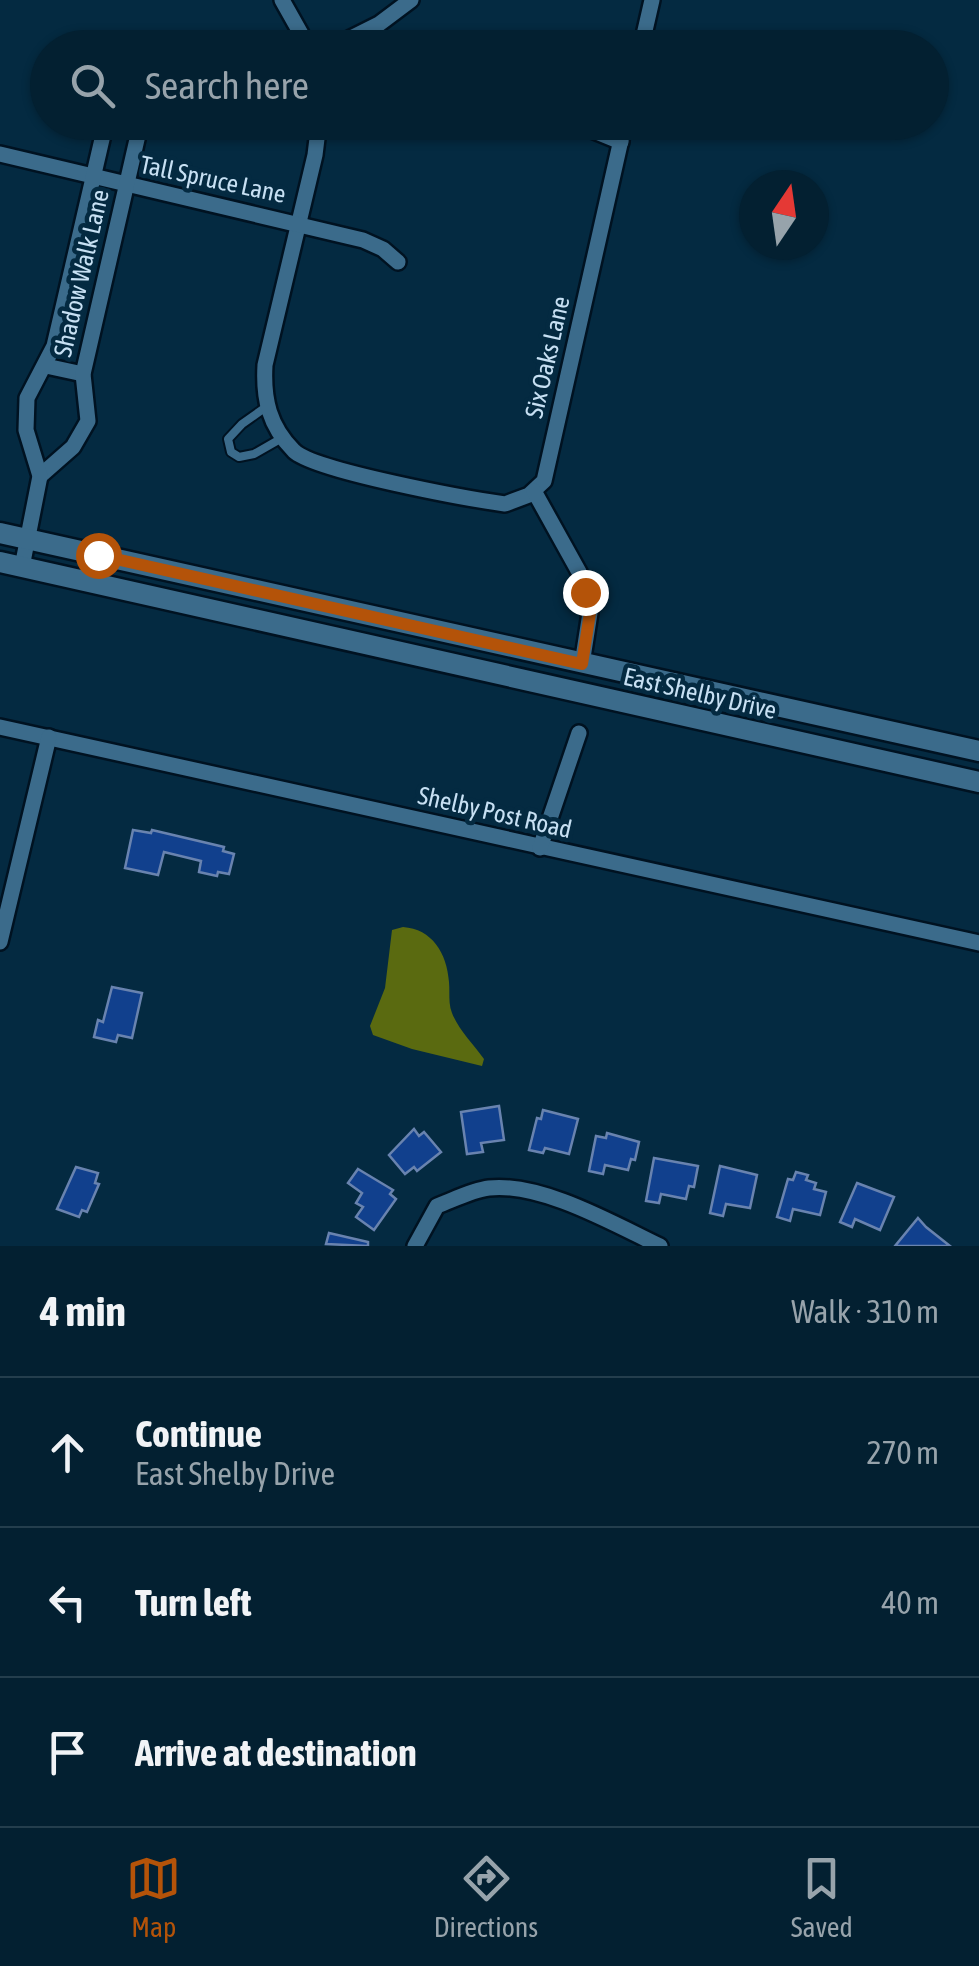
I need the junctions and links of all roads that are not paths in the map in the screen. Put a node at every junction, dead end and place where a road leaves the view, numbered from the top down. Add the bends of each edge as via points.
1 (282, 0) edge
2 (411, 0) edge
3 (652, 0) edge
4 (299, 30) edge
5 (367, 30) edge
6 (646, 30) edge
7 (102, 140) edge
8 (138, 140) edge
9 (315, 140) edge
10 (616, 140) edge
11 (621, 142) joint
12 (0, 154) edge
13 (92, 178) junction
14 (126, 186) junction
15 (298, 224) junction
16 (398, 262) dead end
17 (46, 366) junction
18 (83, 374) junction
19 (266, 407) junction
20 (284, 437) junction
21 (40, 476) junction
22 (534, 491) junction
23 (0, 533) edge
24 (27, 539) junction
25 (0, 562) edge
26 (22, 567) junction
27 (582, 664) junction
28 (0, 726) edge
29 (578, 733) dead end
30 (49, 737) junction
31 (979, 752) edge
32 (979, 782) edge
33 (540, 848) junction
34 (0, 942) edge
35 (979, 943) edge
36 (414, 1246) edge
37 (660, 1246) edge

1 - 4 street
2 - 5 street
3 - 6 street
7 - 13 street, Shadow Walk Lane
8 - 14 street, Shadow Walk Lane
9 - 15 street
10 - 11 street
11 - 22 street, Six Oaks Lane via 544,481
12 - 13 street, Tall Spruce Lane
13 - 14 street, Tall Spruce Lane
13 - 17 street, Shadow Walk Lane
14 - 15 street, Tall Spruce Lane
14 - 18 street, Shadow Walk Lane
15 - 16 street, Tall Spruce Lane via 363,240
15 - 19 street via 265,365
17 - 18 street
17 - 21 street, Shadow Walk Lane via 25,413
18 - 21 street, Shadow Walk Lane via 89,408 84,433
19 - 20 street
19 - 20 lane via 228,439 231,452 254,454
20 - 22 street via 296,453 327,467 447,493 506,504
21 - 24 street, Shadow Walk Lane
22 - 27 street via 579,572 590,613
23 - 24 main road, East Shelby Drive
24 - 26 street, Shadow Walk Lane
24 - 27 main road, East Shelby Drive
25 - 26 main road, East Shelby Drive
26 - 32 main road, East Shelby Drive
27 - 31 main road, East Shelby Drive
28 - 30 street, Shelby Post Road
29 - 33 street
30 - 33 street, Shelby Post Road
30 - 34 street
33 - 35 street, Shelby Post Road
36 - 37 street via 437,1206 487,1188 520,1188

